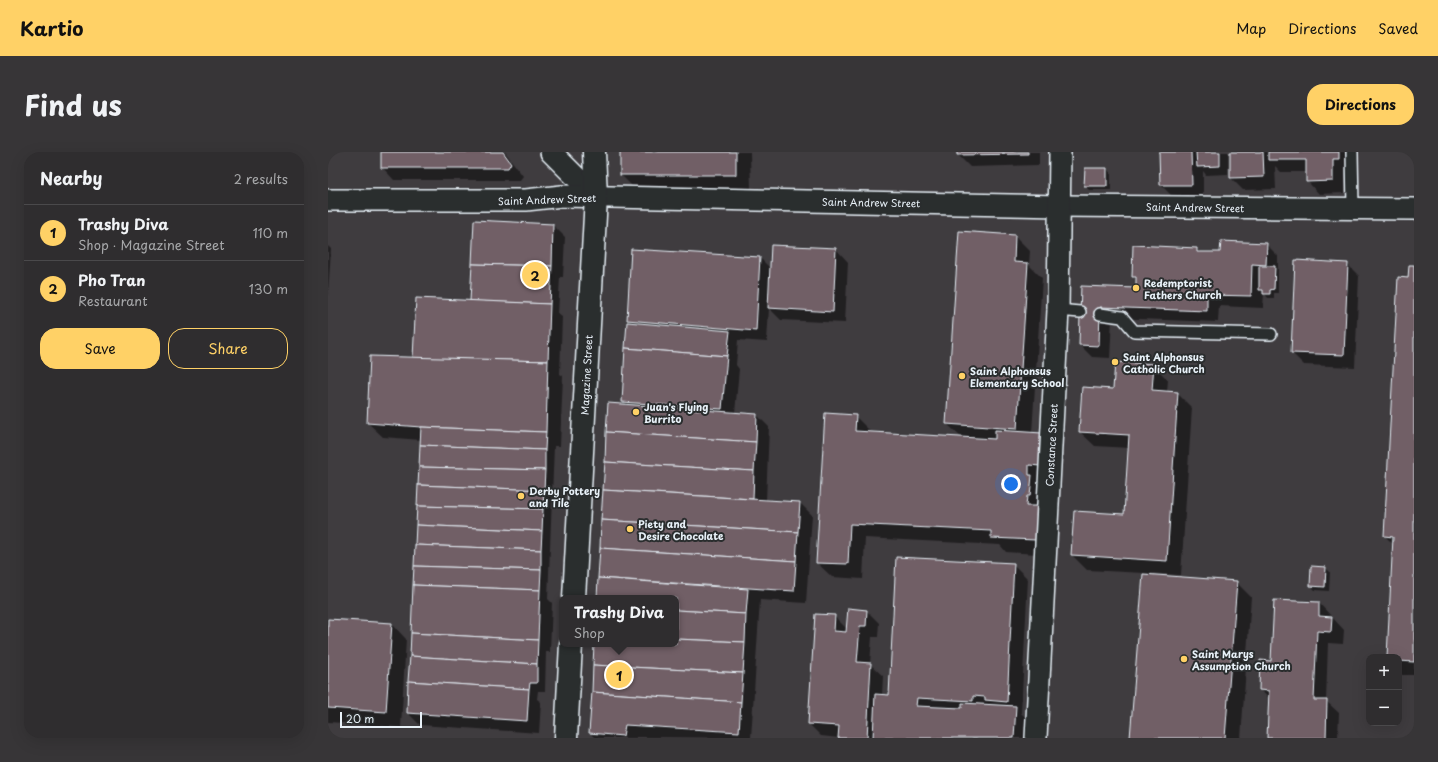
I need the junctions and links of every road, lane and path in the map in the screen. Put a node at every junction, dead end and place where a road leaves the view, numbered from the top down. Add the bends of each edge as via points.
1 (551, 152) edge
2 (594, 152) edge
3 (1060, 152) edge
4 (1352, 152) edge
5 (596, 197) junction
6 (328, 200) edge
7 (1060, 206) junction
8 (1354, 208) junction
9 (1414, 209) edge
10 (1058, 310) junction
11 (1080, 312) dead end
12 (1100, 314) dead end
13 (1271, 334) dead end
14 (574, 595) edge
15 (571, 647) edge
16 (566, 738) edge
17 (1036, 738) edge

1 - 5 street
2 - 5 street, Magazine Street
3 - 7 street, Constance Street
4 - 8 lane
5 - 6 street, Saint Andrew Street via 562,196 526,200
5 - 7 street, Saint Andrew Street
5 - 14 street, Magazine Street
7 - 8 street, Saint Andrew Street
7 - 10 street, Constance Street
8 - 9 street, Saint Andrew Street
10 - 11 lane
10 - 17 street, Constance Street
12 - 13 lane via 1122,317 1134,332
15 - 16 street

